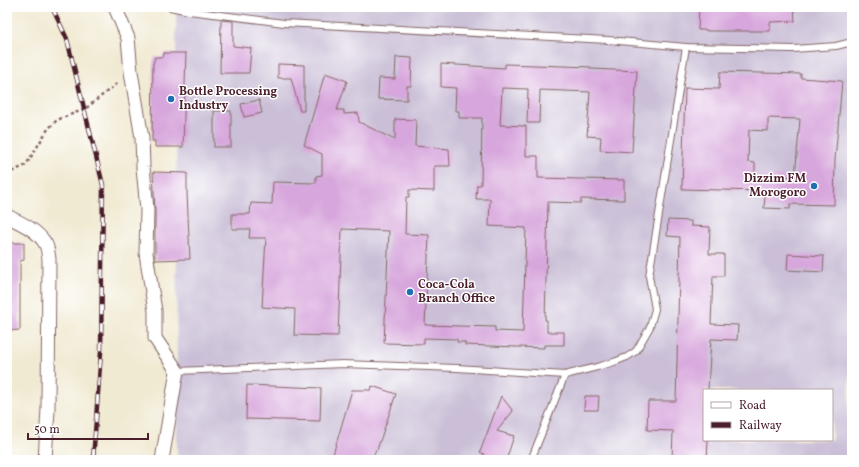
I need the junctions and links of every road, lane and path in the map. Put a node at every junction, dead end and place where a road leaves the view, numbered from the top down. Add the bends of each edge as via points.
1 (115, 7) edge
2 (170, 7) edge
3 (852, 42) edge
4 (686, 47) junction
5 (131, 72) junction
6 (7, 174) edge
7 (7, 216) edge
8 (177, 370) junction
9 (565, 374) junction
10 (46, 460) edge
11 (162, 460) edge
12 (531, 460) edge

1 - 5 street via 128,38
2 - 4 lane via 284,22
3 - 4 lane via 836,46 793,49
4 - 9 lane via 649,276 656,309 650,327 636,351 627,358
5 - 6 path via 85,109 57,120 26,165
5 - 8 street via 142,138 147,210 146,253 155,311 155,338
7 - 10 street via 37,233 46,244 50,258
8 - 9 lane via 343,364
8 - 11 street
9 - 12 lane

